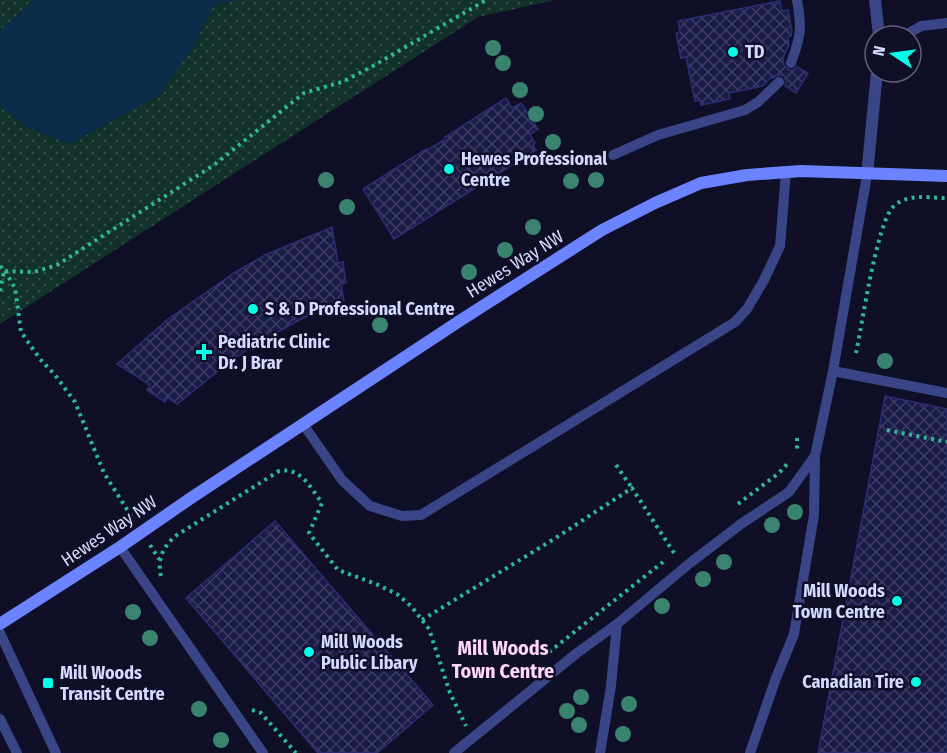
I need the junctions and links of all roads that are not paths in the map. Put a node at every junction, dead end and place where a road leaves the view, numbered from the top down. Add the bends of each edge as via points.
1 (798, 0) edge
2 (875, 0) edge
3 (947, 23) edge
4 (878, 24) edge
5 (923, 26) edge
6 (791, 63) dead end
7 (779, 82) dead end
8 (876, 84) edge
9 (613, 155) dead end
10 (786, 172) junction
11 (867, 175) junction
12 (947, 176) edge
13 (833, 371) junction
14 (947, 393) edge
15 (303, 424) junction
16 (815, 456) junction
17 (120, 547) junction
18 (0, 624) edge
19 (617, 624) junction
20 (0, 633) edge
21 (0, 719) edge
22 (17, 753) edge
23 (56, 753) edge
24 (263, 753) edge
25 (454, 753) edge
26 (600, 753) edge
27 (750, 753) edge

1 - 6 lane via 802,24
2 - 4 street
3 - 5 lane
7 - 9 lane via 745,110 658,135
8 - 11 street
10 - 11 street, Hewes Way NW
10 - 15 street, Hewes Way NW via 701,183 644,208 460,320
10 - 15 lane via 780,246 747,309 735,322 421,515 402,516 370,506 342,480
11 - 12 street, Hewes Way NW
11 - 13 lane
13 - 14 lane
13 - 16 lane
15 - 17 street, Hewes Way NW
16 - 19 lane via 789,492 699,556
16 - 27 lane via 814,515 794,634
17 - 18 street, Hewes Way NW
17 - 24 lane
19 - 25 lane
19 - 26 lane
20 - 23 lane
21 - 22 lane

